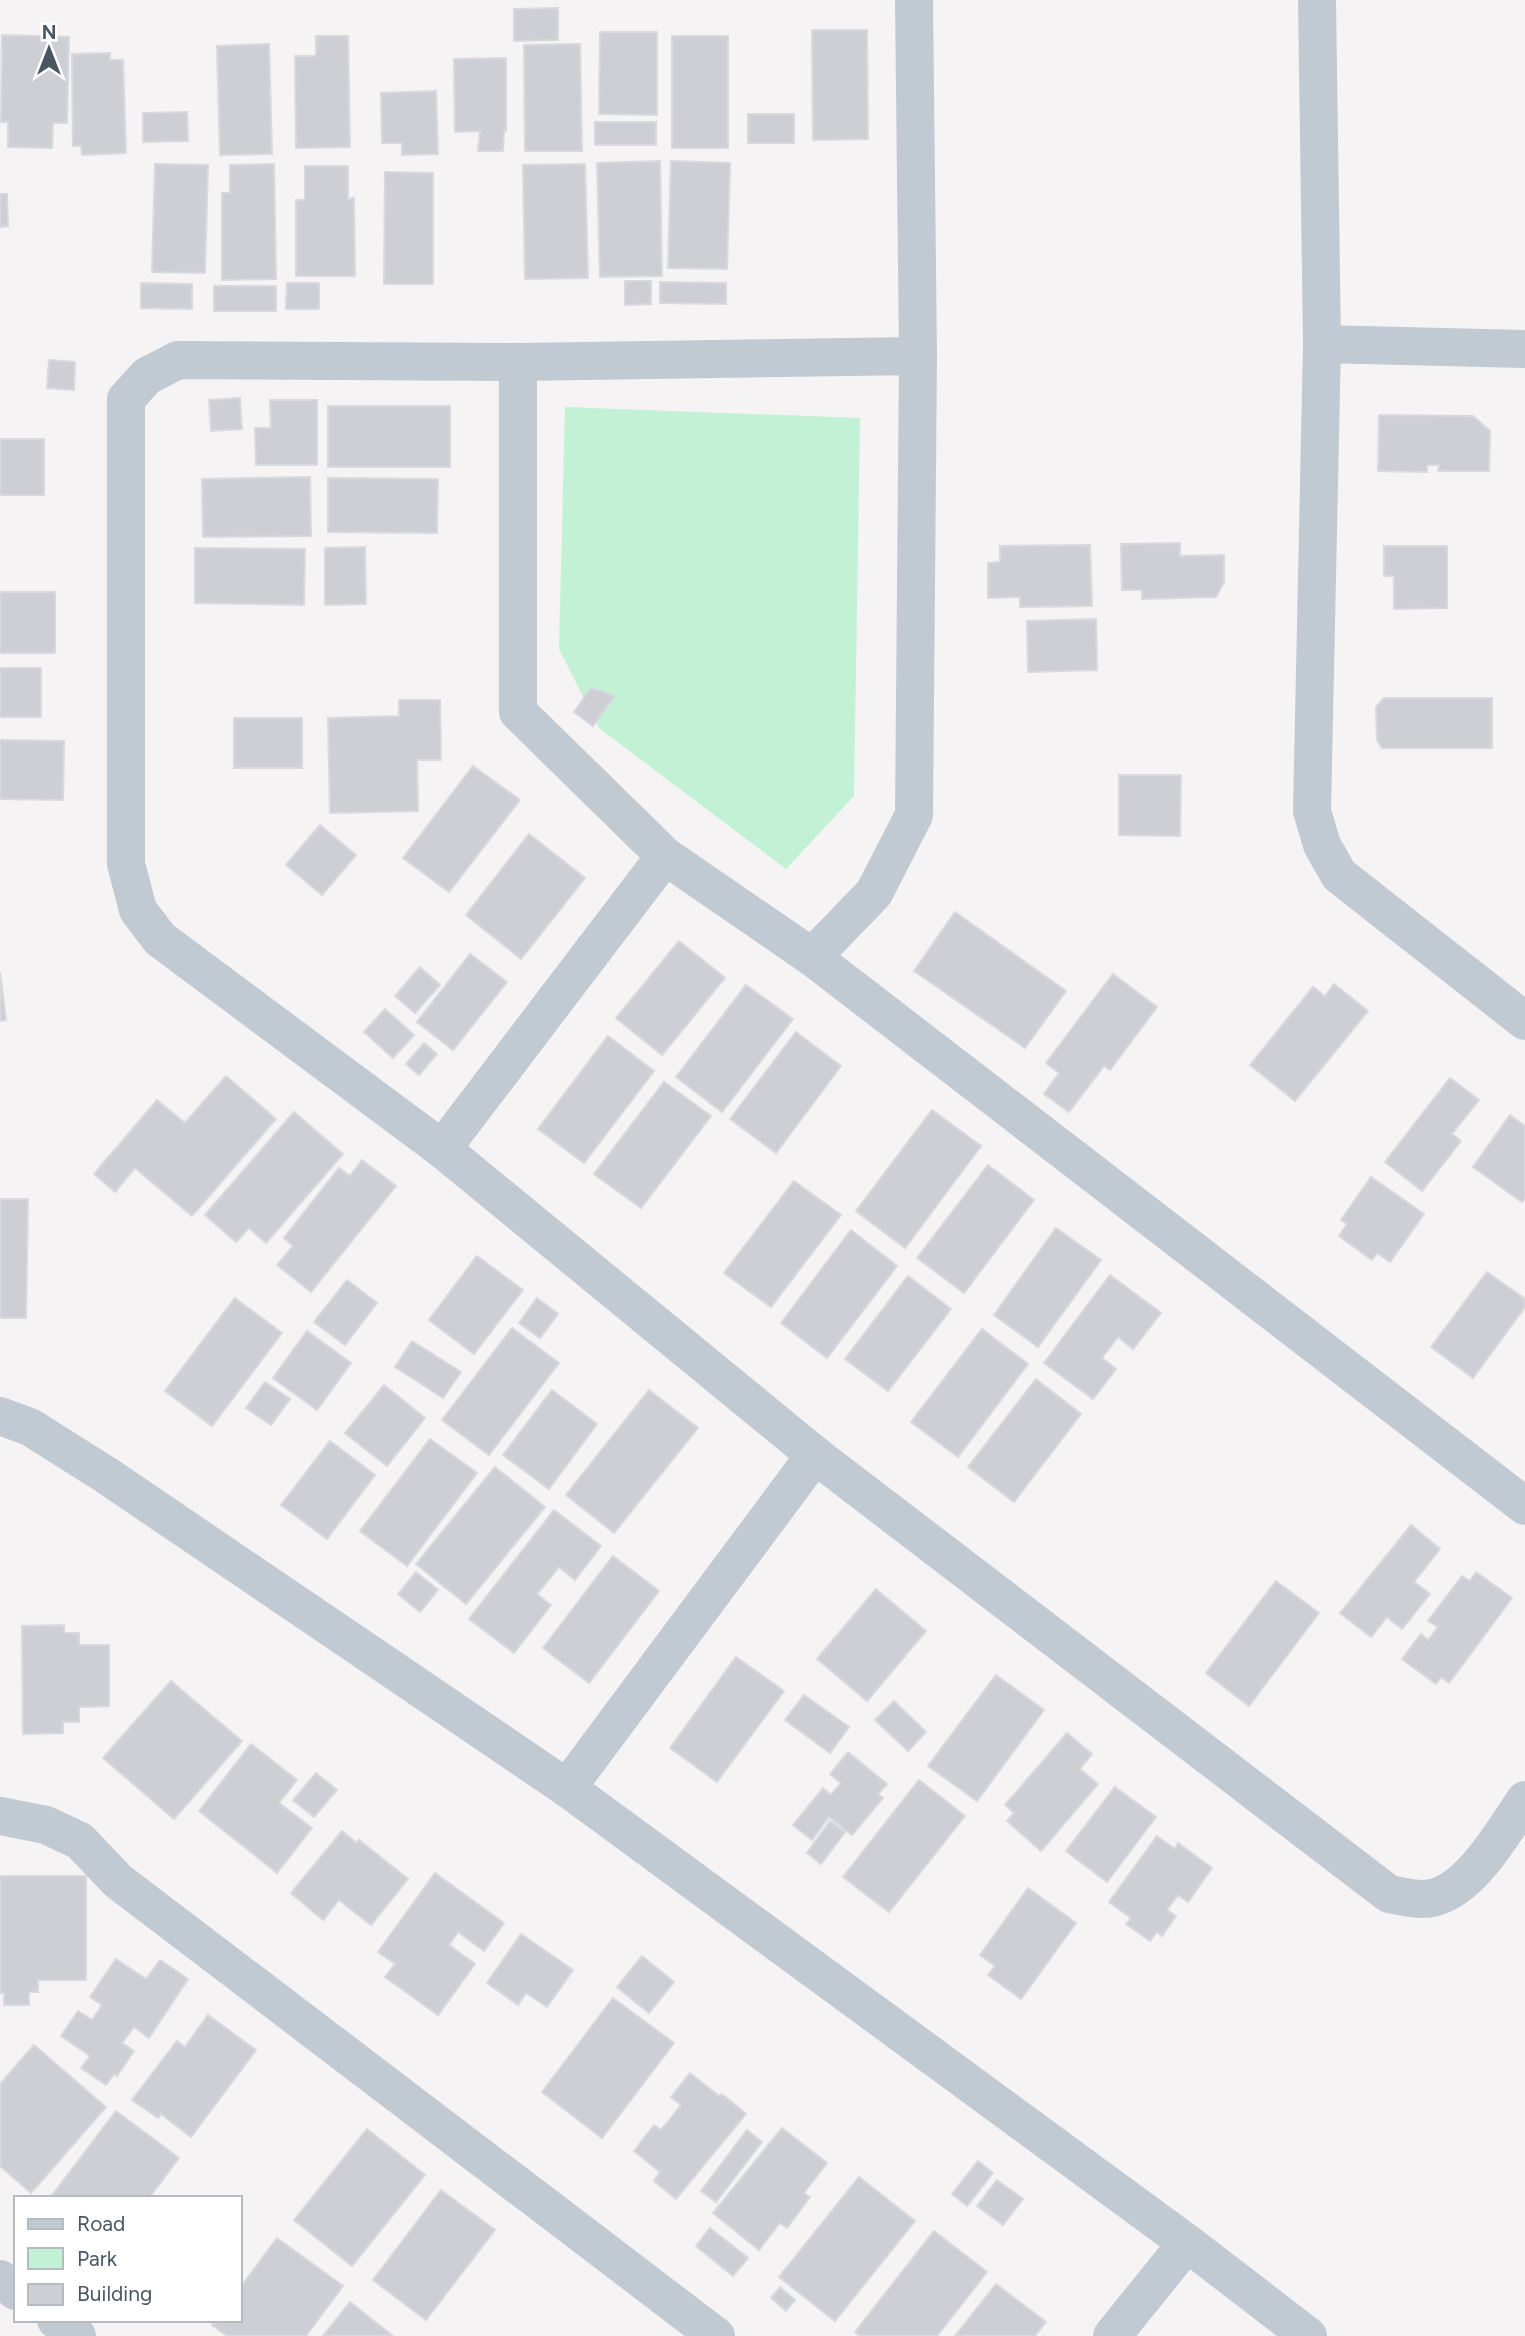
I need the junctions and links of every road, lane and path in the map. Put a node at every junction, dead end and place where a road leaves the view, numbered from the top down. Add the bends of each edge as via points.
1 (914, 0) edge
2 (1317, 0) edge
3 (1322, 344) junction
4 (1525, 349) edge
5 (918, 356) junction
6 (518, 362) junction
7 (665, 856) junction
8 (812, 957) junction
9 (1525, 1021) edge
10 (442, 1149) junction
11 (0, 1416) edge
12 (815, 1455) junction
13 (1525, 1506) edge
14 (567, 1788) junction
15 (1525, 1800) edge
16 (0, 1816) edge
17 (1187, 2243) junction
18 (59, 2322) edge
19 (77, 2336) edge
20 (716, 2336) edge
21 (1112, 2336) edge
22 (1308, 2336) edge

1 - 5 street
2 - 3 street
3 - 4 street
3 - 9 street via 1312,811 1322,845 1339,875
5 - 6 street
5 - 8 street via 914,815 874,893
6 - 7 street via 518,712
6 - 10 street via 178,360 147,376 126,399 126,864 138,910 160,939
7 - 8 street
7 - 10 street
8 - 13 street
10 - 12 street
11 - 14 street via 30,1427 106,1475
12 - 14 street
12 - 15 street via 1389,1894 1424,1900 1457,1888 1482,1862
14 - 17 street
16 - 20 street via 46,1825 79,1841 118,1881
17 - 21 street
17 - 22 street
18 - 19 street

